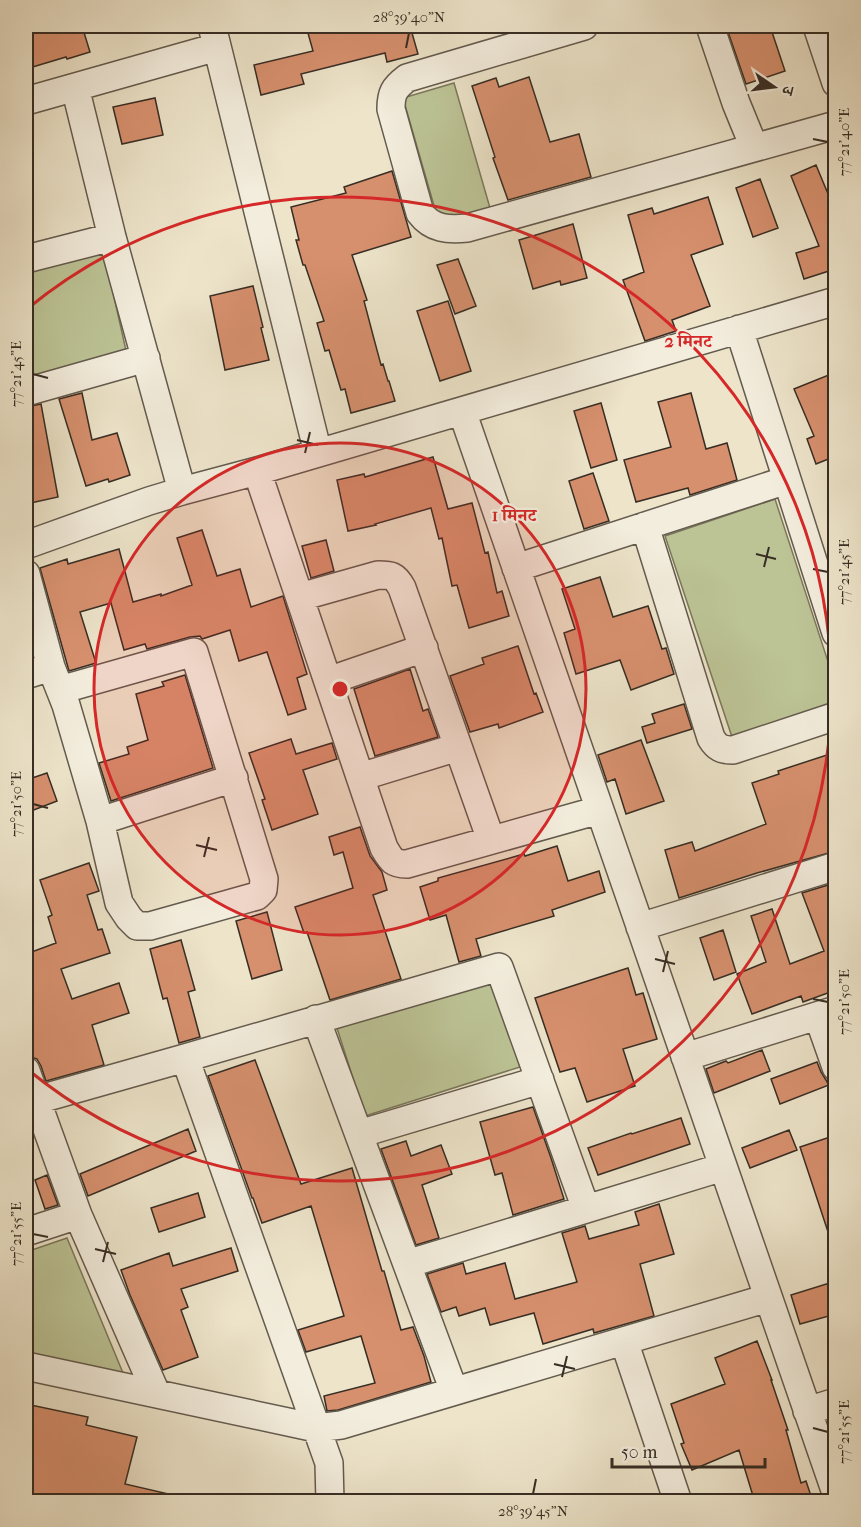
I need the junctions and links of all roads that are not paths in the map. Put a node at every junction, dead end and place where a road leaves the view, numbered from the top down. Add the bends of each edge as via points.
1 (584, 26) edge
2 (710, 26) edge
3 (817, 26) edge
4 (214, 36) edge
5 (836, 83) edge
6 (75, 87) junction
7 (26, 101) edge
8 (836, 125) edge
9 (754, 147) junction
10 (112, 237) junction
11 (26, 259) edge
12 (836, 301) edge
13 (739, 329) junction
14 (146, 358) junction
15 (26, 392) edge
16 (462, 411) junction
17 (318, 453) junction
18 (257, 471) junction
19 (787, 480) junction
20 (182, 491) junction
21 (645, 526) junction
22 (26, 545) edge
23 (516, 568) junction
24 (26, 574) edge
25 (300, 597) junction
26 (836, 633) edge
27 (424, 648) junction
28 (45, 677) edge
29 (328, 681) junction
30 (836, 716) edge
31 (458, 747) junction
32 (360, 777) junction
33 (234, 778) junction
34 (599, 810) junction
35 (100, 821) junction
36 (491, 840) junction
37 (836, 866) edge
38 (640, 927) junction
39 (827, 1013) edge
40 (316, 1019) junction
41 (685, 1057) junction
42 (185, 1058) junction
43 (836, 1067) edge
44 (26, 1071) edge
45 (540, 1080) junction
46 (31, 1101) edge
47 (359, 1134) junction
48 (723, 1167) junction
49 (586, 1209) junction
50 (78, 1215) junction
51 (26, 1232) edge
52 (407, 1264) junction
53 (768, 1298) junction
54 (624, 1341) junction
55 (26, 1366) edge
56 (454, 1391) junction
57 (156, 1393) junction
58 (836, 1402) edge
59 (807, 1411) junction
60 (316, 1428) junction
61 (836, 1493) edge
62 (330, 1502) edge
63 (678, 1502) edge

1 - 9 street via 407,78 397,86 391,97 391,109 420,213 426,221 440,228 467,228
2 - 9 street
3 - 5 street
4 - 6 street
4 - 17 street
6 - 7 street
6 - 10 street
8 - 9 street
10 - 11 street
10 - 14 street
12 - 13 street
13 - 16 street
13 - 19 street
14 - 15 street
14 - 20 street
16 - 17 street
16 - 23 street
17 - 18 street
18 - 20 street
18 - 25 street
19 - 21 street
19 - 26 street
20 - 22 street
21 - 23 street
21 - 30 street via 715,745 733,750
23 - 34 street
24 - 28 street
25 - 27 street via 378,575 391,575 402,588
25 - 29 street
27 - 29 street
27 - 31 street
28 - 33 street via 194,652
28 - 35 street
29 - 32 street
31 - 32 street
31 - 36 street
32 - 36 street via 384,848 398,864
33 - 35 street
33 - 35 street via 264,879 263,890 257,896 150,926 137,926 119,903
34 - 36 street
34 - 38 street
37 - 38 street
38 - 41 street
39 - 41 street
39 - 43 street
40 - 42 street
40 - 45 street via 499,967
40 - 47 street
41 - 48 street
42 - 46 street
42 - 60 street
44 - 46 street
45 - 47 street
45 - 49 street
46 - 50 street
47 - 52 street
48 - 49 street
48 - 53 street
49 - 52 street
50 - 51 street
50 - 57 street
52 - 56 street
53 - 54 street
53 - 59 street
54 - 56 street
54 - 63 street
55 - 57 street
56 - 60 street via 340,1425
57 - 60 street
58 - 59 street
59 - 61 street
60 - 62 street via 329,1463

